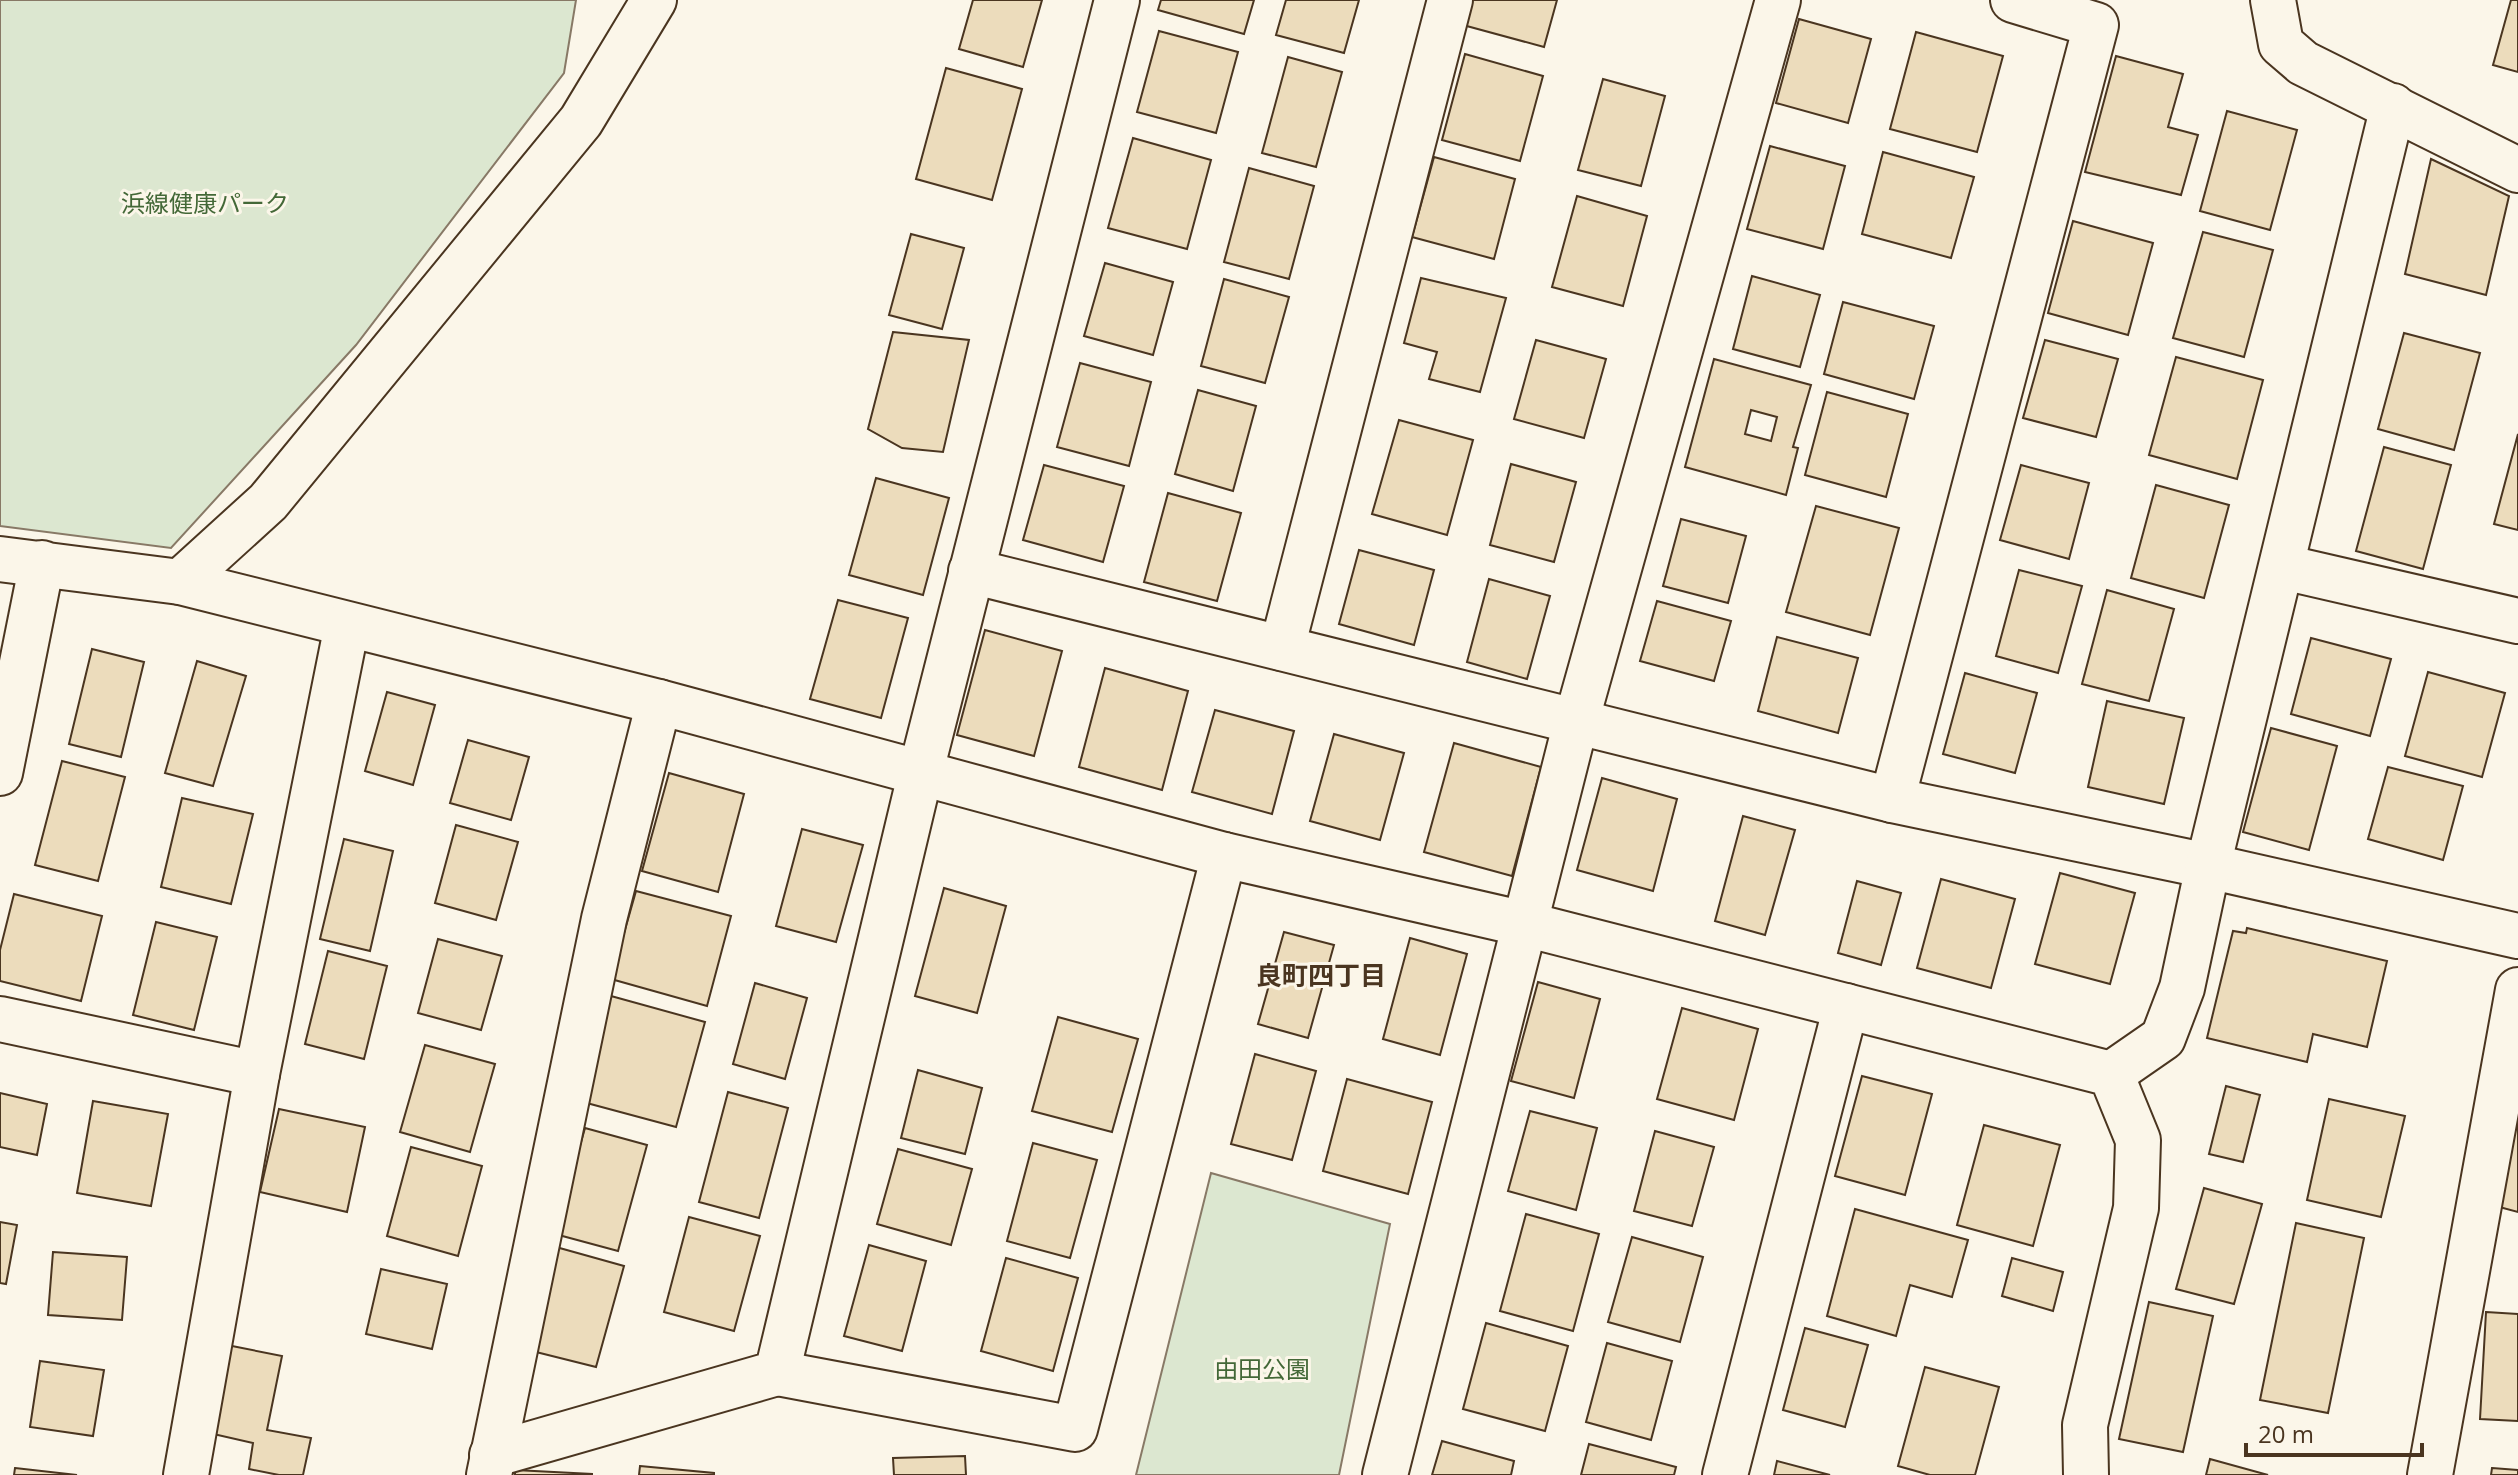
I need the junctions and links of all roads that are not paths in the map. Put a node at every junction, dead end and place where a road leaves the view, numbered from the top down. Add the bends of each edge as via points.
1 (654, 0) edge
2 (1117, 0) edge
3 (1450, 0) edge
4 (1778, 0) edge
5 (2013, 0) edge
6 (2273, 0) edge
7 (2393, 106) junction
8 (2518, 170) edge
9 (21, 561) edge
10 (2283, 567) junction
11 (971, 571) junction
12 (180, 582) junction
13 (2518, 621) edge
14 (347, 625) junction
15 (1282, 648) junction
16 (659, 702) junction
17 (1576, 722) junction
18 (921, 771) junction
19 (0, 773) edge
20 (1892, 800) junction
21 (1224, 855) junction
22 (2208, 866) junction
23 (1525, 924) junction
24 (2518, 936) edge
25 (2518, 990) edge
26 (1846, 1006) junction
27 (0, 1019) edge
28 (257, 1074) junction
29 (2111, 1074) junction
30 (777, 1373) junction
31 (491, 1465) edge
32 (186, 1475) edge
33 (1385, 1475) edge
34 (1725, 1475) edge
35 (2086, 1475) edge
36 (2430, 1475) edge

1 - 12 street via 581,121 268,502
2 - 11 street
3 - 15 street
4 - 17 street
5 - 20 street via 2096,25
6 - 7 street via 2281,44 2303,63
7 - 8 street
7 - 10 street
9 - 12 street
9 - 19 street
10 - 13 street
10 - 22 street
11 - 15 street
11 - 18 street
12 - 14 street
14 - 16 street
14 - 28 street
15 - 17 street
16 - 18 street
16 - 31 street via 604,919
17 - 20 street
17 - 23 street
18 - 21 street
18 - 30 street
20 - 22 street
21 - 23 street
21 - 30 street via 1075,1429
22 - 24 street
22 - 29 street via 2182,988 2163,1038
23 - 26 street
23 - 33 street
25 - 36 street
26 - 29 street
26 - 34 street
27 - 28 street
28 - 32 street
29 - 35 street via 2138,1140 2136,1208 2085,1425
30 - 31 street

